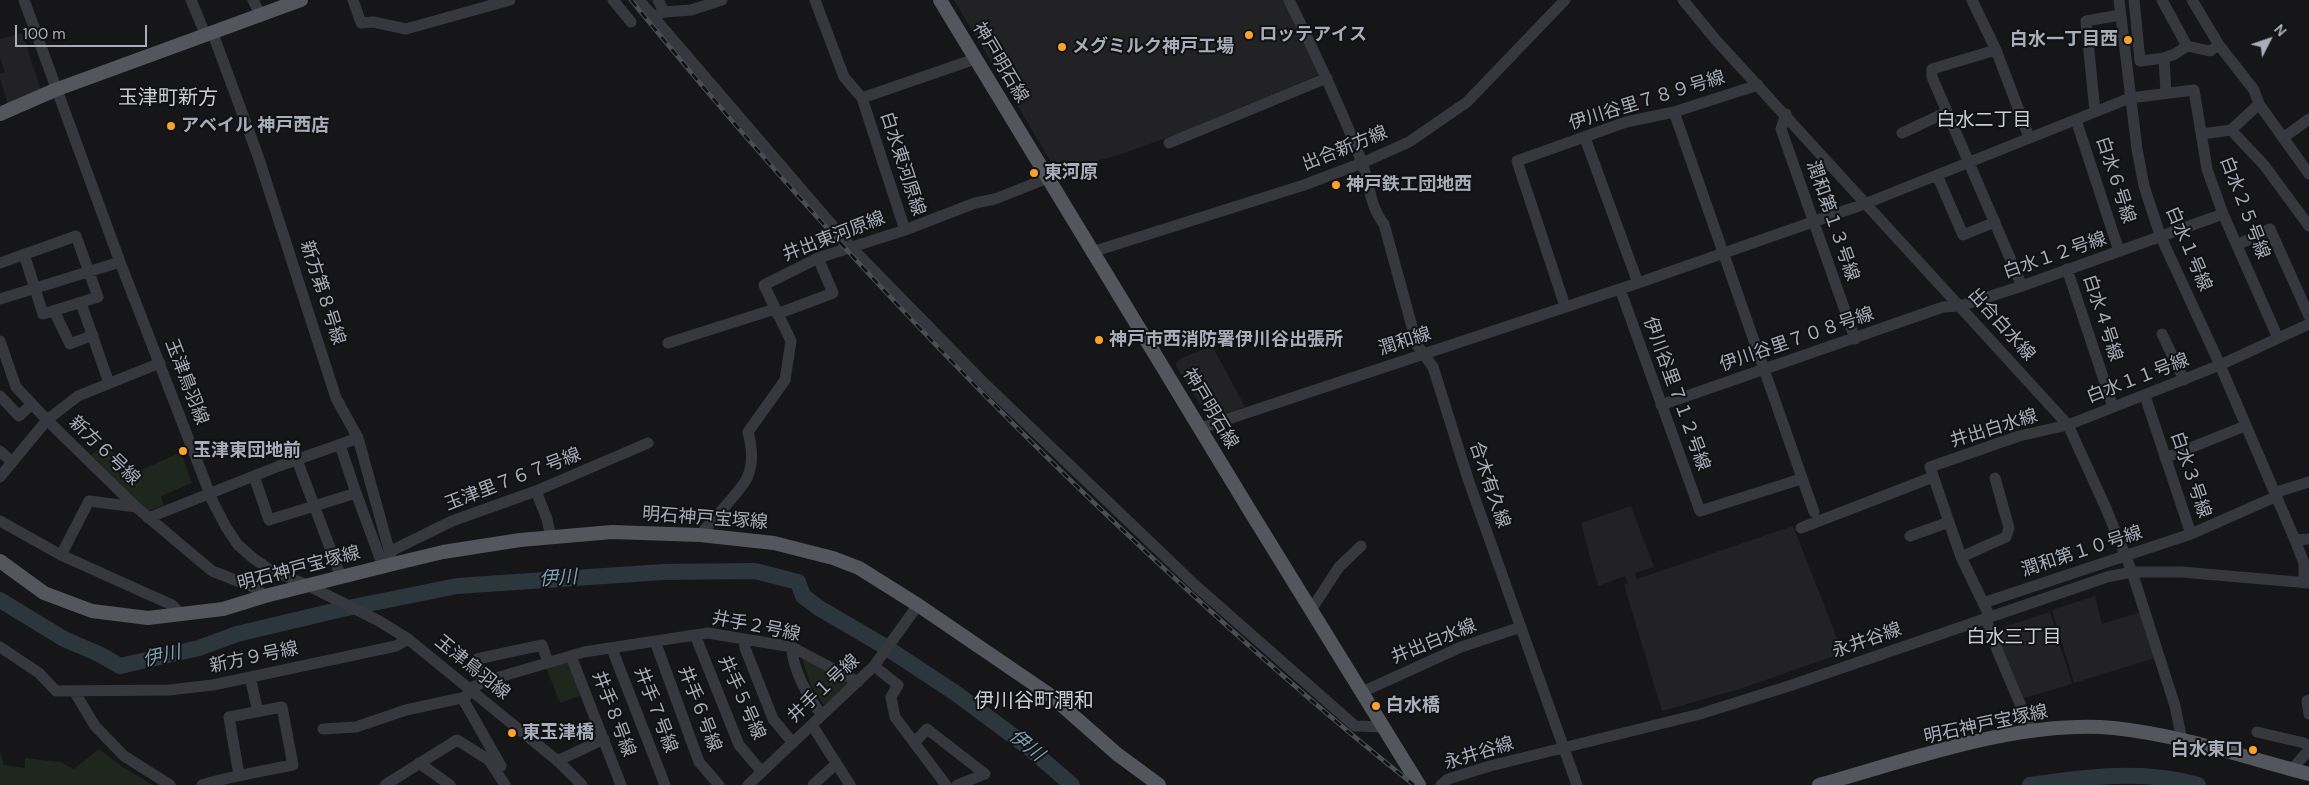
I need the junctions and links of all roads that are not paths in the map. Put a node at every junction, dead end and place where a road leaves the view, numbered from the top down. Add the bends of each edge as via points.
1 (24, 0) edge
2 (191, 0) edge
3 (253, 0) edge
4 (301, 0) edge
5 (354, 0) edge
6 (510, 0) edge
7 (613, 0) edge
8 (639, 0) edge
9 (658, 0) edge
10 (722, 0) edge
11 (815, 0) edge
12 (940, 0) edge
13 (1289, 0) edge
14 (1576, 0) edge
15 (1683, 0) edge
16 (1972, 0) edge
17 (2119, 0) edge
18 (2134, 0) edge
19 (2162, 0) edge
20 (2192, 0) edge
21 (1562, 4) edge
22 (664, 12) junction
23 (2120, 15) junction
24 (261, 16) junction
25 (653, 17) junction
26 (631, 22) dead end
27 (210, 35) junction
28 (2219, 45) junction
29 (2187, 46) junction
30 (1996, 50) junction
31 (2164, 58) junction
32 (975, 59) junction
33 (1327, 78) junction
34 (1758, 85) junction
35 (55, 90) junction
36 (2166, 93) junction
37 (862, 98) junction
38 (2130, 98) junction
39 (2259, 104) junction
40 (1674, 112) junction
41 (1947, 112) junction
42 (2095, 112) junction
43 (0, 114) edge
44 (1786, 114) junction
45 (2309, 119) edge
46 (2076, 120) junction
47 (2231, 130) junction
48 (1902, 133) dead end
49 (2202, 134) junction
50 (2029, 137) junction
51 (1585, 138) junction
52 (2283, 138) junction
53 (1169, 143) dead end
54 (1970, 161) junction
55 (1362, 163) junction
56 (2309, 174) edge
57 (1937, 175) junction
58 (1048, 178) junction
59 (1867, 204) junction
60 (2223, 214) junction
61 (1812, 221) junction
62 (1995, 222) junction
63 (2309, 226) edge
64 (906, 230) junction
65 (2160, 235) junction
66 (2237, 245) junction
67 (851, 247) junction
68 (2120, 251) junction
69 (1092, 252) junction
70 (1723, 253) junction
71 (24, 254) junction
72 (818, 258) junction
73 (120, 262) junction
74 (0, 263) edge
75 (2067, 269) junction
76 (90, 271) junction
77 (1638, 283) junction
78 (2022, 286) junction
79 (34, 289) junction
80 (1620, 289) junction
81 (0, 299) edge
82 (82, 303) junction
83 (1565, 306) junction
84 (1960, 306) junction
85 (1943, 307) joint
86 (54, 311) junction
87 (776, 312) junction
88 (2309, 316) edge
89 (2309, 324) edge
90 (2162, 334) dead end
91 (93, 335) junction
92 (2278, 338) junction
93 (1855, 339) junction
94 (0, 341) edge
95 (668, 343) dead end
96 (1424, 354) junction
97 (160, 363) junction
98 (2220, 366) junction
99 (1764, 371) junction
100 (2184, 380) junction
101 (109, 383) junction
102 (0, 396) edge
103 (2145, 396) junction
104 (32, 404) junction
105 (1662, 405) junction
106 (2113, 407) junction
107 (47, 420) junction
108 (2068, 425) junction
109 (2245, 426) junction
110 (1201, 428) junction
111 (358, 438) junction
112 (648, 444) dead end
113 (340, 445) junction
114 (0, 451) edge
115 (2165, 458) junction
116 (297, 460) junction
117 (12, 462) junction
118 (1931, 472) junction
119 (254, 476) junction
120 (0, 477) edge
121 (1995, 478) dead end
122 (1801, 479) junction
123 (2309, 482) edge
124 (536, 491) junction
125 (210, 493) junction
126 (356, 493) junction
127 (2276, 497) junction
128 (314, 506) junction
129 (136, 507) junction
130 (1814, 512) dead end
131 (148, 518) junction
132 (0, 521) edge
133 (1949, 522) junction
134 (1801, 528) dead end
135 (2191, 534) junction
136 (700, 535) junction
137 (1910, 536) dead end
138 (551, 537) junction
139 (2309, 539) edge
140 (2295, 540) junction
141 (1361, 546) dead end
142 (61, 555) junction
143 (2126, 556) junction
144 (1961, 557) junction
145 (389, 560) junction
146 (0, 561) edge
147 (2132, 572) junction
148 (2067, 576) junction
149 (341, 577) junction
150 (2306, 582) edge
151 (307, 585) junction
152 (2072, 589) junction
153 (265, 596) junction
154 (1984, 603) junction
155 (917, 608) junction
156 (1311, 610) junction
157 (182, 615) junction
158 (1988, 618) junction
159 (1521, 627) junction
160 (696, 635) junction
161 (408, 639) junction
162 (744, 639) junction
163 (655, 642) junction
164 (0, 647) edge
165 (792, 647) junction
166 (612, 649) junction
167 (571, 656) junction
168 (548, 662) junction
169 (874, 666) junction
170 (250, 677) junction
171 (483, 682) junction
172 (858, 682) junction
173 (74, 690) junction
174 (1362, 692) junction
175 (468, 693) junction
176 (2309, 700) edge
177 (258, 712) junction
178 (2309, 714) edge
179 (822, 715) junction
180 (812, 725) junction
181 (1384, 727) junction
182 (323, 729) dead end
183 (2032, 732) junction
184 (2257, 732) dead end
185 (604, 739) junction
186 (2182, 740) junction
187 (793, 743) junction
188 (914, 743) junction
189 (1564, 749) junction
190 (2309, 749) edge
191 (557, 760) junction
192 (419, 763) junction
193 (836, 764) junction
194 (2292, 769) junction
195 (762, 772) junction
196 (2309, 774) edge
197 (240, 775) junction
198 (170, 785) edge
199 (202, 785) edge
200 (385, 785) edge
201 (450, 785) edge
202 (505, 785) edge
203 (513, 785) edge
204 (582, 785) edge
205 (621, 785) edge
206 (665, 785) edge
207 (719, 785) edge
208 (748, 785) edge
209 (813, 785) edge
210 (850, 785) edge
211 (946, 785) edge
212 (957, 785) edge
213 (1159, 785) edge
214 (1419, 785) edge
215 (1441, 785) edge
216 (1577, 785) edge
217 (1819, 785) edge

1 - 35 street, 玉津鳥羽線
2 - 27 street, 新方第８号線
3 - 24 street
4 - 24 main road
5 - 6 street via 361,22 406,29
7 - 26 street
8 - 25 street
9 - 22 street
10 - 22 street via 691,10
11 - 37 street, 白水東河原線 via 844,77
12 - 32 main road, 神戸明石線
13 - 33 street, 合木有久線
14 - 21 street
15 - 34 street, 出合白水線
16 - 30 street
17 - 23 street, 白水１号線
18 - 31 street via 2140,61
19 - 29 street
20 - 28 street
21 - 55 street, 出合新方線 via 1466,102 1421,136
22 - 25 street
23 - 38 street, 白水１号線
23 - 42 street via 2086,21
24 - 27 main road
25 - 67 street
27 - 35 main road
27 - 111 street, 新方第８号線 via 264,175 336,398
28 - 29 street via 2210,51
28 - 39 street via 2254,90
29 - 31 street
30 - 41 street via 1932,69 1932,77
30 - 50 street
31 - 36 street
32 - 37 street
32 - 58 main road, 神戸明石線
33 - 53 street
33 - 55 street, 合木有久線
34 - 40 street, 伊川谷里７８９号線
34 - 44 street, 出合白水線
35 - 43 main road
35 - 73 street, 玉津鳥羽線
36 - 38 street, 白水２５号線
36 - 49 street, 白水２５号線 via 2194,90
37 - 64 street, 白水東河原線
38 - 42 street, 白水２５号線
38 - 65 street, 白水１号線 via 2144,186
39 - 47 street
39 - 52 street
40 - 51 street, 伊川谷里７８９号線 via 1626,122
40 - 70 street
41 - 48 street
41 - 54 street
42 - 46 street, 白水２５号線
44 - 59 street, 出合白水線
44 - 61 street, 潤和第１３号線 via 1781,129
45 - 52 street
46 - 50 street, 白水２５号線
46 - 68 street, 白水６号線
47 - 49 street
47 - 63 street via 2264,165
49 - 60 street, 白水２５号線 via 2207,169
50 - 54 street, 白水２５号線
51 - 77 street
51 - 83 street, 伊川谷里７８９号線 via 1517,161
52 - 56 street
54 - 57 street, 白水２５号線
54 - 62 street
55 - 69 street, 出合新方線
55 - 96 street, 合木有久線 via 1376,214 1384,224 1417,345
57 - 59 street, 白水２５号線
57 - 62 street via 1963,234
58 - 64 street, 白水東河原線 via 995,199 975,202
58 - 69 main road, 神戸明石線
59 - 61 street, 潤和線
59 - 84 street, 出合白水線
60 - 65 street, 白水１２号線
60 - 66 street, 白水２５号線
61 - 70 street, 潤和線
61 - 93 street, 潤和第１３号線
62 - 78 street
64 - 67 street, 井出東河原線
65 - 68 street, 白水１２号線
65 - 98 street, 白水１号線
66 - 88 street via 2270,229
66 - 92 street, 白水２５号線
67 - 72 street, 井出東河原線
67 - 181 street via 985,384 1196,586 1355,726
68 - 75 street, 白水１２号線
69 - 110 main road, 神戸明石線
70 - 77 street, 潤和線
70 - 99 street
71 - 74 street
71 - 76 street via 76,236
71 - 79 street
72 - 87 street, 井出東河原線 via 764,285
72 - 87 street via 833,293
73 - 76 street
73 - 97 street, 玉津鳥羽線
75 - 78 street, 白水１２号線
75 - 106 street, 白水４号線
76 - 79 street
76 - 82 street via 98,297
77 - 80 street, 潤和線
78 - 84 street, 白水１２号線
79 - 81 street
79 - 86 street via 43,314
80 - 83 street, 潤和線
80 - 105 street, 伊川谷里７１２号線
82 - 86 street
82 - 91 street
83 - 96 street, 潤和線
84 - 85 street, 白水１２号線
84 - 108 street, 出合白水線
85 - 93 street, 伊川谷里７０８号線
86 - 91 street via 70,344
87 - 95 street
87 - 136 street, 井出東河原線 via 791,342 784,380 748,432 752,446 747,479
89 - 92 street, 白水１１号線
90 - 100 street
91 - 101 street
92 - 98 street, 白水１１号線
93 - 99 street, 伊川谷里７０８号線
94 - 104 street, 新方６号線 via 16,387
96 - 110 street, 潤和線
96 - 159 street, 合木有久線 via 1433,367 1468,479
97 - 101 street
97 - 125 street, 玉津鳥羽線
98 - 100 street, 白水１１号線
98 - 109 street, 白水１号線
99 - 105 street, 伊川谷里７０８号線
99 - 122 street
100 - 103 street, 白水１１号線
101 - 107 street via 78,396
102 - 104 street via 19,416
103 - 106 street, 白水１１号線
103 - 115 street, 白水３号線
104 - 107 street, 新方６号線
105 - 122 street, 伊川谷里７１２号線 via 1700,511
106 - 108 street, 白水１１号線
107 - 117 street
107 - 129 street, 新方６号線
108 - 118 street, 井出白水線 via 2019,436
108 - 143 street, 出合白水線
109 - 115 street
109 - 127 street, 白水１号線
110 - 156 main road, 神戸明石線
111 - 113 street
111 - 145 street, 新方第８号線
112 - 124 street, 玉津里７６７号線
113 - 116 street
113 - 126 street
114 - 117 street
115 - 135 street, 白水３号線
116 - 119 street
116 - 128 street
117 - 120 street
118 - 133 street
118 - 134 street, 井出白水線
119 - 125 street
119 - 128 street via 269,520
121 - 144 street via 2009,528 2006,537
122 - 130 street
123 - 127 street, 白水３号線 via 2280,491
124 - 138 street via 548,519
124 - 145 street, 玉津里７６７号線 via 452,521
125 - 131 street
125 - 151 street, 玉津鳥羽線 via 238,545 269,569
126 - 128 street
126 - 145 street
127 - 135 street, 白水３号線
127 - 140 street, 白水１号線
128 - 149 street
129 - 131 street, 新方６号線
129 - 142 street via 89,502
131 - 153 street, 新方６号線 via 212,571 256,588
132 - 142 street
133 - 137 street
133 - 144 street
135 - 143 street, 潤和第１０号線
136 - 138 main road, 明石神戸宝塚線 via 612,532
136 - 155 main road, 明石神戸宝塚線 via 774,542 833,558 859,568
138 - 145 main road, 明石神戸宝塚線
139 - 140 street
140 - 150 street, 白水１号線 via 2304,563
141 - 156 street via 1339,567
142 - 157 street via 172,605
143 - 147 street, 出合白水線
143 - 148 street, 潤和第１０号線
144 - 154 street
145 - 149 main road, 明石神戸宝塚線
146 - 157 main road, 明石神戸宝塚線 via 44,593 92,611 148,618
147 - 150 street, 永井谷線 via 2182,572
147 - 152 street, 永井谷線
147 - 186 street, 出合白水線 via 2175,706
148 - 152 street
148 - 154 street, 潤和第１０号線
149 - 151 main road, 明石神戸宝塚線
151 - 153 main road, 明石神戸宝塚線
151 - 161 street, 玉津鳥羽線
152 - 158 street, 永井谷線
153 - 157 main road, 明石神戸宝塚線 via 223,609
154 - 158 street
155 - 169 street, 井手１号線
155 - 213 main road, 明石神戸宝塚線 via 1050,695 1117,754
156 - 174 main road, 神戸明石線
158 - 183 street via 1998,652
158 - 189 street, 永井谷線 via 1710,711
159 - 174 street, 井出白水線 via 1461,647
159 - 189 street, 合木有久線
160 - 162 street, 井手２号線
160 - 163 street, 井手２号線
160 - 195 street, 井手５号線 via 739,745
161 - 170 street, 新方９号線 via 396,646
161 - 175 street, 玉津鳥羽線
162 - 165 street, 井手２号線
162 - 187 street via 772,720
163 - 166 street, 井手２号線
163 - 207 street, 井手６号線 via 699,762
164 - 173 street, 新方９号線 via 39,672 56,691
165 - 172 street, 井手２号線
165 - 179 street via 792,656 809,699
166 - 167 street, 井手２号線
166 - 206 street, 井手７号線
167 - 168 street, 井手２号線
167 - 185 street, 井手８号線
168 - 171 street, 井手２号線
168 - 171 street via 542,645 477,659
169 - 172 street, 井手１号線
169 - 188 street via 898,685 891,696 895,718
170 - 173 street, 新方９号線 via 169,690
170 - 177 street
171 - 175 street, 井手２号線
172 - 179 street, 井手１号線
173 - 198 street via 95,726 124,756
174 - 181 main road, 神戸明石線
175 - 182 street, 井手２号線 via 356,727
175 - 191 street, 玉津鳥羽線
175 - 203 street via 464,701
176 - 178 street
177 - 197 street via 229,717
177 - 197 street via 282,707 293,765
179 - 180 street, 井手１号線
180 - 187 street, 井手１号線
180 - 193 street
181 - 214 main road, 神戸明石線
183 - 186 main road, 明石神戸宝塚線 via 2050,728 2114,728
183 - 217 main road, 明石神戸宝塚線 via 1974,743
184 - 190 street via 2304,743
185 - 191 street
185 - 205 street, 井手８号線
186 - 194 main road, 明石神戸宝塚線
187 - 195 street, 井手１号線
188 - 211 street
188 - 212 street via 927,729 985,774
189 - 215 street, 永井谷線 via 1490,766
189 - 216 street, 合木有久線
190 - 194 street
191 - 204 street, 玉津鳥羽線
192 - 200 street
192 - 201 street
192 - 202 street via 457,740 489,760
193 - 209 street
193 - 210 street
194 - 196 main road, 明石神戸宝塚線
195 - 208 street, 井手１号線
197 - 199 street

